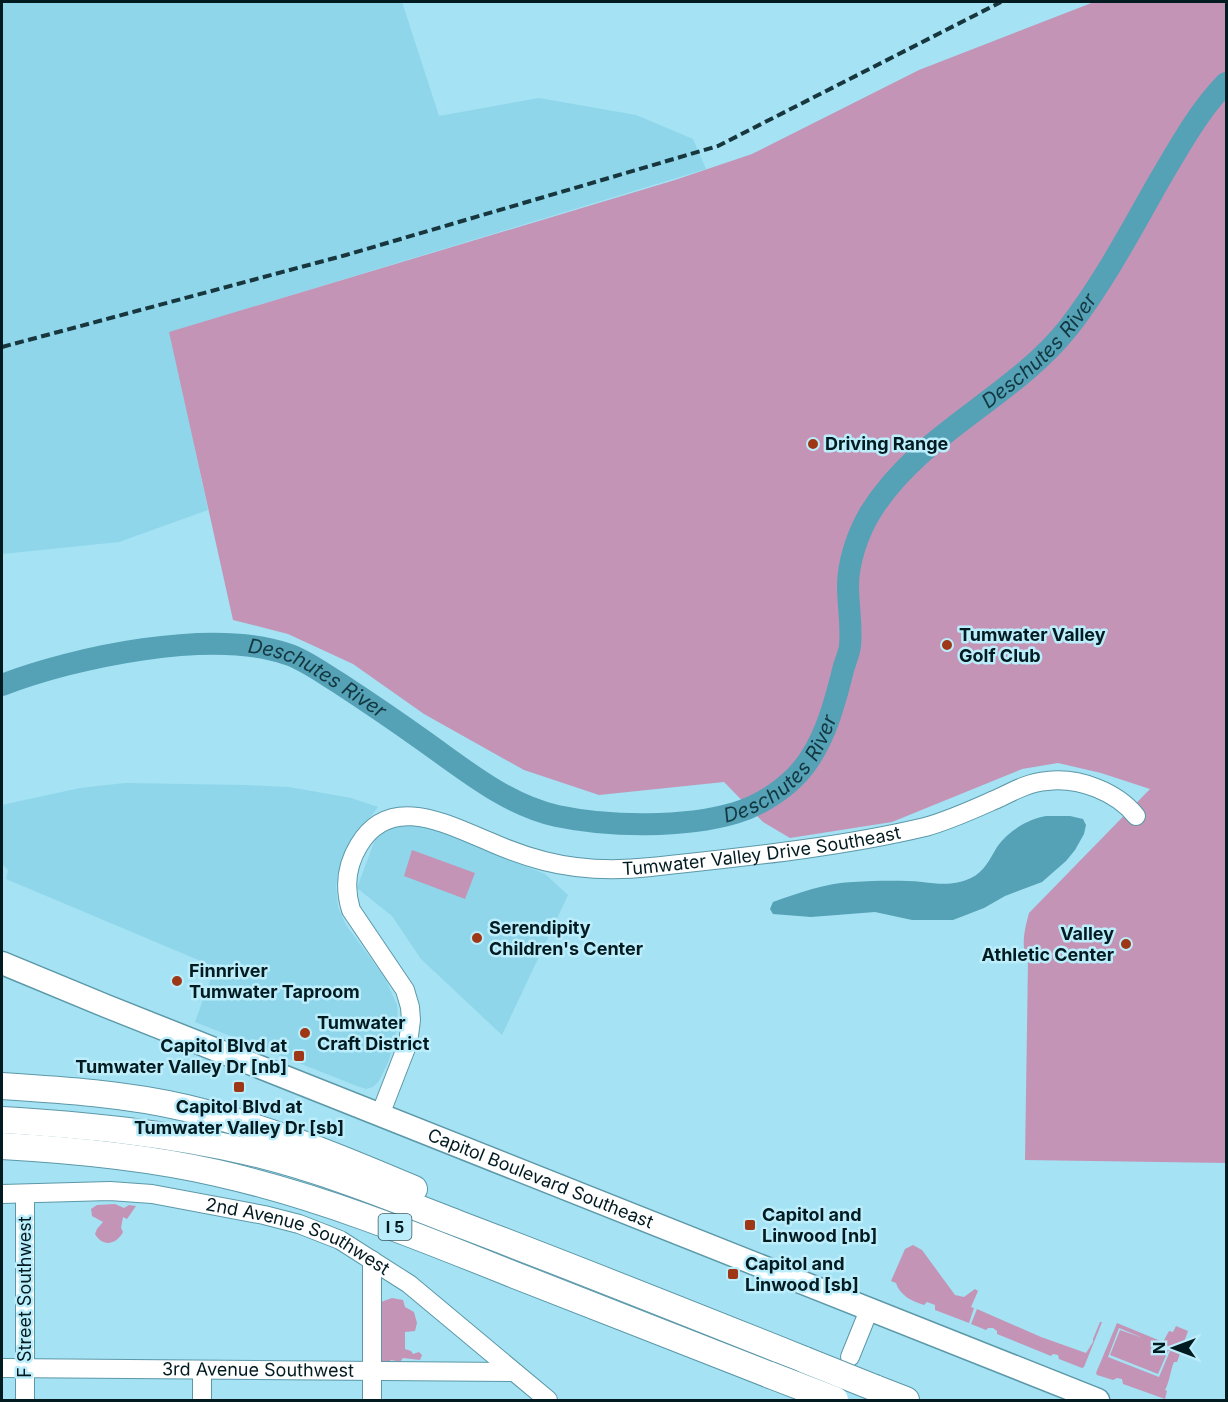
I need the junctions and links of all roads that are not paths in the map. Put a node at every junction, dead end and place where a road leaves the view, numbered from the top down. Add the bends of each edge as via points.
1 (1137, 816) dead end
2 (2, 963) edge
3 (2, 1086) edge
4 (380, 1115) junction
5 (2, 1120) edge
6 (2, 1146) edge
7 (2, 1194) edge
8 (25, 1194) junction
9 (530, 1251) junction
10 (372, 1260) junction
11 (869, 1310) junction
12 (850, 1358) dead end
13 (2, 1368) edge
14 (25, 1368) junction
15 (201, 1370) junction
16 (372, 1371) junction
17 (514, 1372) junction
18 (1090, 1397) edge
19 (25, 1401) edge
20 (202, 1401) edge
21 (372, 1401) edge
22 (549, 1401) edge
23 (835, 1401) edge
24 (906, 1401) edge

1 - 4 street, Tumwater Valley Drive Southeast via 1102,790 1070,781 1046,781 1017,789 948,819 900,832 791,850 623,869 569,867 543,861 428,817 410,816 376,824 363,838 349,865 346,895 351,910 405,990 411,1020 408,1043
2 - 4 main road, Capitol Boulevard Southeast
3 - 9 highway via 135,1098 240,1123 337,1156 432,1197
4 - 11 main road, Capitol Boulevard Southeast
5 - 9 highway, I 5 via 158,1134 249,1152 348,1181
6 - 23 highway, I 5, bridge via 173,1165 300,1195 385,1223
7 - 8 street, 2nd Avenue Southwest
8 - 10 street, 2nd Avenue Southwest via 152,1194 233,1209 299,1224 340,1240
8 - 14 street, F Street Southwest
9 - 24 highway, I 5, bridge
10 - 16 street
10 - 17 street, 2nd Avenue Southwest via 409,1284
11 - 12 street
11 - 18 main road, Capitol Boulevard Southeast
13 - 14 street, 3rd Avenue Southwest
14 - 15 street, 3rd Avenue Southwest
14 - 19 street, F Street Southwest
15 - 16 street, 3rd Avenue Southwest
15 - 20 street
16 - 17 street, 3rd Avenue Southwest
16 - 21 street
17 - 22 street, 2nd Avenue Southwest

